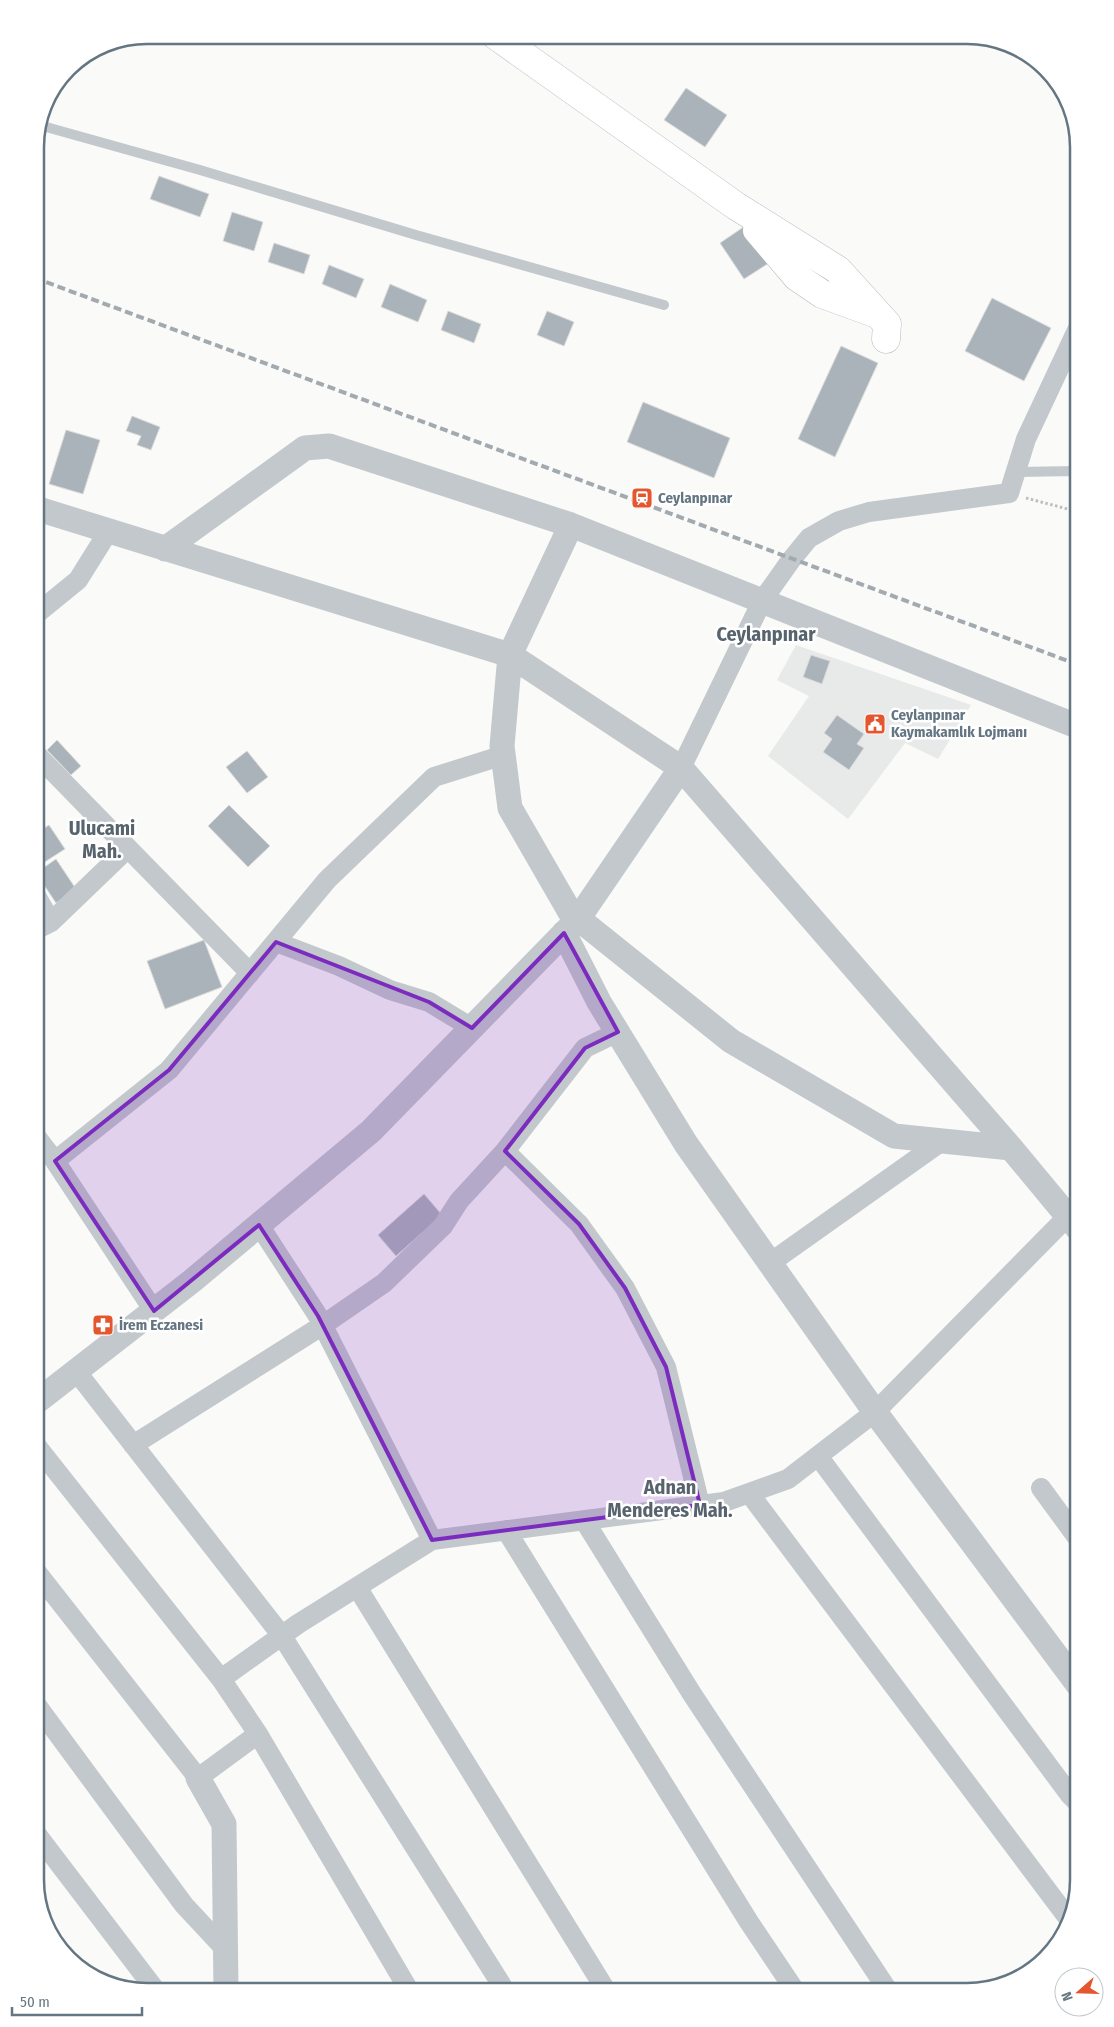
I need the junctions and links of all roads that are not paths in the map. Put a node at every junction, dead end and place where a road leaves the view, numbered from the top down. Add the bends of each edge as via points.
1 (508, 44) edge
2 (46, 127) edge
3 (664, 305) dead end
4 (882, 327) dead end
5 (1070, 345) edge
6 (1070, 471) edge
7 (1017, 472) junction
8 (44, 511) edge
9 (571, 525) junction
10 (108, 532) junction
11 (165, 549) junction
12 (762, 601) junction
13 (44, 608) edge
14 (510, 655) junction
15 (1070, 723) edge
16 (504, 756) junction
17 (44, 762) edge
18 (680, 768) junction
19 (128, 848) junction
20 (44, 925) edge
21 (571, 926) junction
22 (276, 942) junction
23 (250, 973) junction
24 (472, 1028) junction
25 (618, 1032) junction
26 (942, 1141) junction
27 (44, 1146) edge
28 (1011, 1148) junction
29 (505, 1151) junction
30 (55, 1161) junction
31 (1070, 1219) edge
32 (259, 1225) junction
33 (1070, 1226) edge
34 (770, 1263) junction
35 (154, 1311) junction
36 (323, 1325) junction
37 (76, 1371) junction
38 (44, 1396) edge
39 (875, 1412) junction
40 (133, 1446) junction
41 (44, 1455) edge
42 (818, 1456) junction
43 (1041, 1488) dead end
44 (749, 1493) junction
45 (700, 1505) junction
46 (584, 1520) junction
47 (1070, 1528) edge
48 (506, 1530) junction
49 (432, 1540) junction
50 (44, 1581) edge
51 (357, 1586) junction
52 (282, 1636) junction
53 (1070, 1674) edge
54 (221, 1679) junction
55 (44, 1715) edge
56 (258, 1734) junction
57 (198, 1778) junction
58 (1070, 1795) edge
59 (44, 1844) edge
60 (1065, 1914) edge
61 (225, 1949) junction
62 (149, 1983) edge
63 (226, 1983) edge
64 (405, 1983) edge
65 (500, 1983) edge
66 (601, 1983) edge
67 (790, 1983) edge
68 (883, 1983) edge

1 - 4 main road via 736,206 838,270
2 - 3 lane
5 - 7 street via 1026,439
6 - 7 lane
7 - 12 street via 1009,493 869,512 839,521 809,538
8 - 10 street
9 - 11 street via 329,446 305,448
9 - 12 street
9 - 14 street
10 - 11 street
10 - 13 street via 78,580
11 - 14 street
12 - 15 street
12 - 18 street
14 - 16 street via 502,746
14 - 18 street
16 - 21 street via 510,808 570,912
16 - 22 street via 434,777 327,880
17 - 19 street
18 - 21 street
18 - 28 street
19 - 20 street
19 - 23 street
21 - 24 street
21 - 25 street via 600,1002
21 - 26 street via 730,1041 894,1136
22 - 23 street
22 - 24 street via 390,990 429,1002
23 - 30 street via 169,1070
24 - 32 street via 371,1131
25 - 29 street via 585,1048
25 - 34 street via 686,1144
26 - 28 street
26 - 34 street
27 - 30 street
28 - 31 street
29 - 36 street via 459,1201 443,1226 384,1283
29 - 45 street via 579,1224 625,1288 666,1367
30 - 35 street
32 - 35 street
32 - 36 street
33 - 39 street
34 - 39 street
35 - 37 street
36 - 40 street
36 - 49 street
37 - 38 street
37 - 40 street
39 - 42 street
39 - 53 street
40 - 52 street
41 - 54 street
42 - 44 street via 788,1479
42 - 58 street
43 - 47 street
44 - 45 street via 724,1502
44 - 60 street
45 - 46 street
46 - 48 street
46 - 68 street via 692,1694
48 - 49 street
48 - 67 street
49 - 51 street
50 - 57 street
51 - 52 street
51 - 66 street
52 - 54 street
52 - 65 street
54 - 56 street
55 - 61 street via 184,1905
56 - 57 street
56 - 64 street
57 - 61 street via 224,1824
59 - 62 street
61 - 63 street

